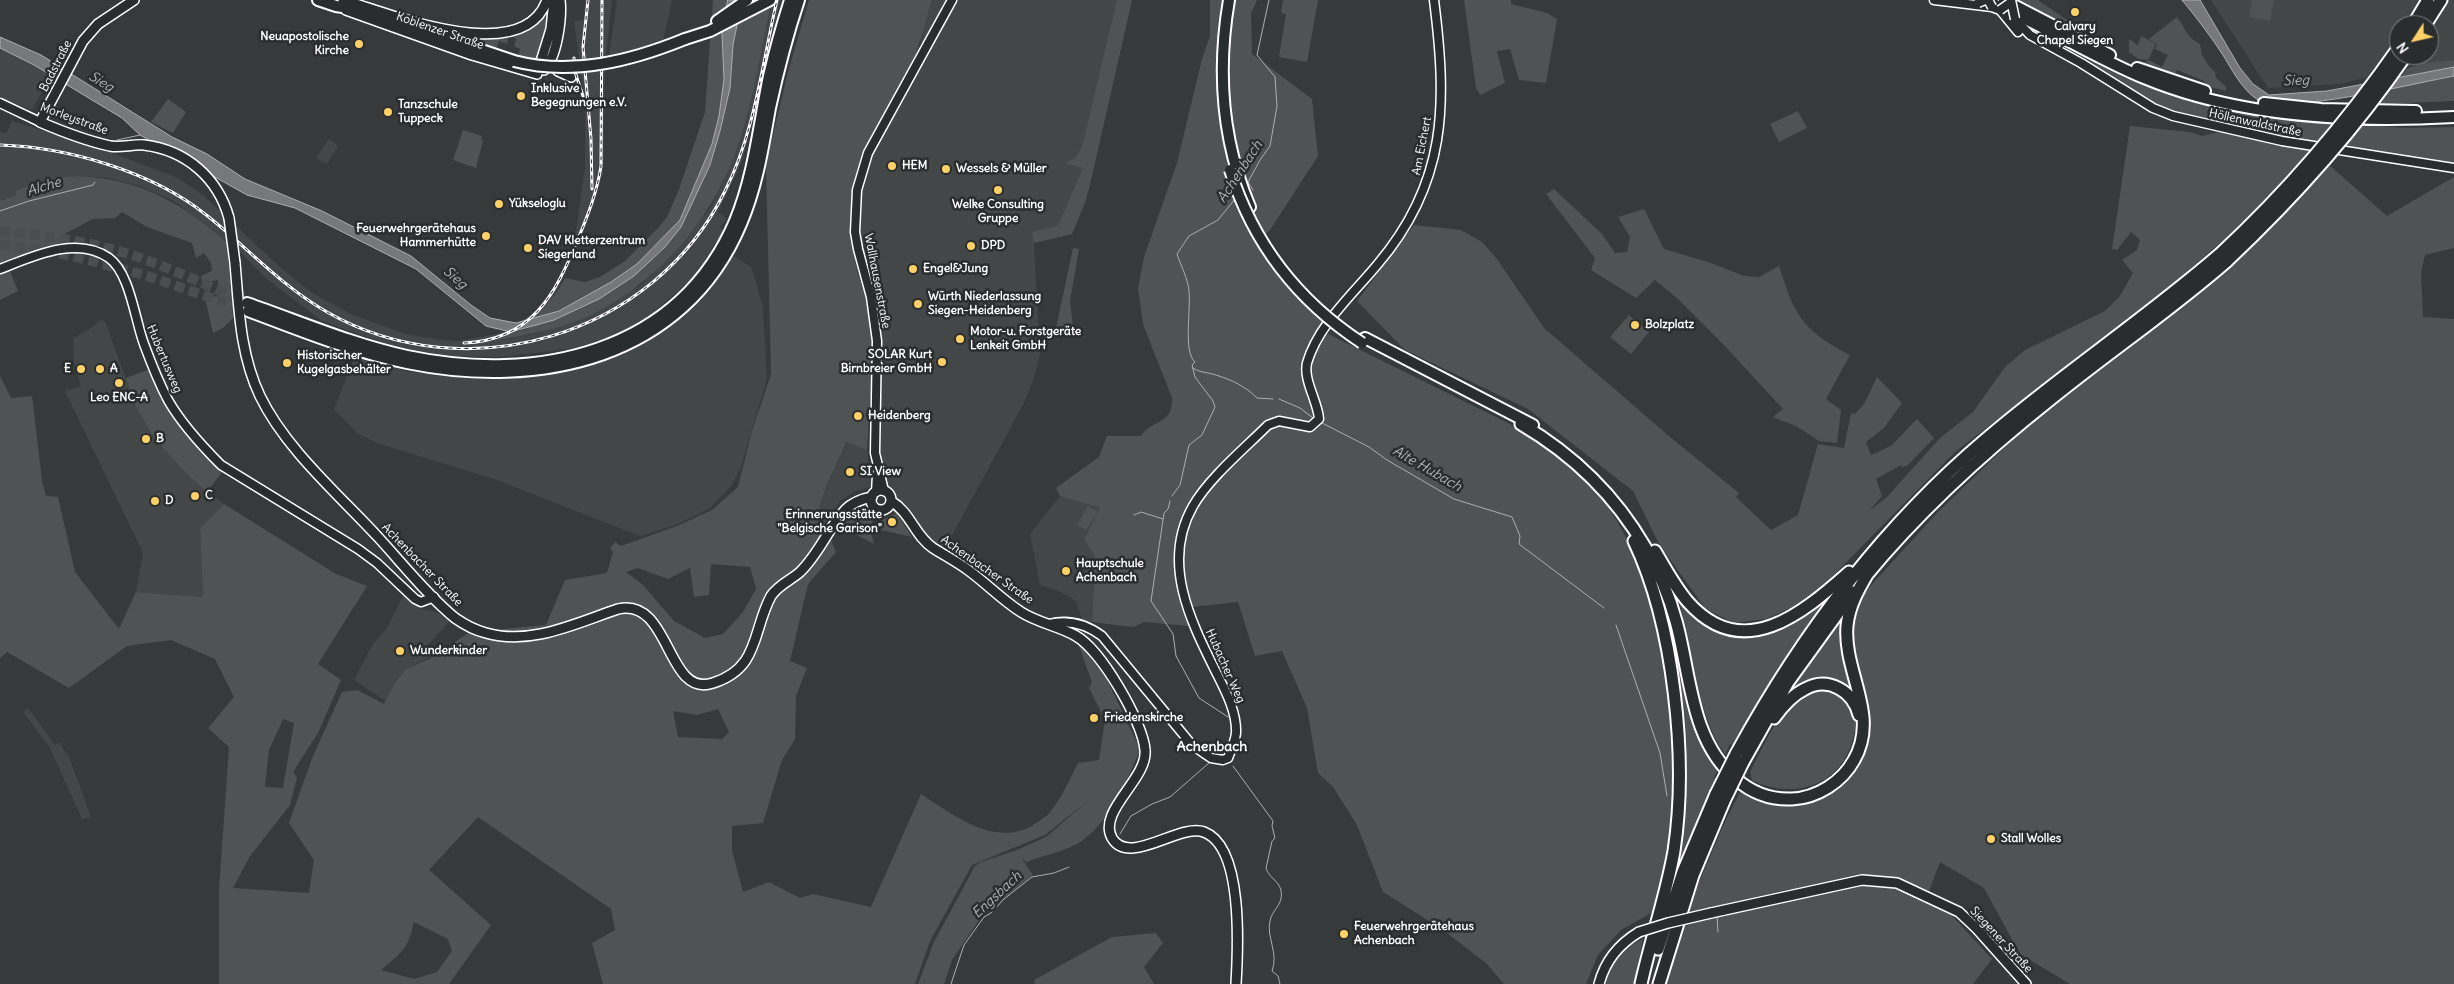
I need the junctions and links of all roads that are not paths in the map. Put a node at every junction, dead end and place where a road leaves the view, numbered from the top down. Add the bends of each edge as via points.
1 (134, 0) edge
2 (318, 0) edge
3 (547, 0) edge
4 (554, 0) edge
5 (560, 0) edge
6 (746, 0) edge
7 (770, 0) edge
8 (790, 0) edge
9 (799, 0) edge
10 (952, 0) edge
11 (1223, 0) edge
12 (1229, 0) edge
13 (1434, 0) edge
14 (1934, 0) edge
15 (2428, 0) edge
16 (2441, 0) edge
17 (340, 2) edge
18 (1986, 3) edge
19 (2006, 5) edge
20 (538, 14) junction
21 (2419, 15) edge
22 (2432, 15) edge
23 (553, 17) junction
24 (558, 32) junction
25 (685, 39) junction
26 (2067, 56) junction
27 (550, 60) junction
28 (2389, 61) edge
29 (2399, 65) edge
30 (537, 74) junction
31 (571, 77) dead end
32 (2223, 99) junction
33 (0, 103) edge
34 (766, 110) junction
35 (2454, 110) edge
36 (2348, 114) junction
37 (2454, 117) edge
38 (40, 122) junction
39 (145, 145) joint
40 (2454, 168) edge
41 (2224, 257) junction
42 (0, 269) edge
43 (247, 307) tunnel mouth
44 (1364, 340) junction
45 (1522, 424) joint
46 (1538, 428) joint
47 (1584, 470) junction
48 (876, 496) junction
49 (889, 504) junction
50 (1651, 544) junction
51 (1876, 548) junction
52 (1868, 573) junction
53 (1180, 585) joint
54 (434, 596) junction
55 (1049, 624) junction
56 (1748, 751) junction
57 (1739, 758) junction
58 (1720, 797) junction
59 (1236, 984) edge
60 (1599, 984) edge
61 (1641, 984) edge
62 (1648, 984) edge
63 (1658, 984) edge
64 (2026, 984) edge

1 - 38 main road, Badstraße via 98,24 83,41
2 - 17 main road, Koblenzer Straße
3 - 20 main road, Koblenzer Straße
4 - 23 main road
5 - 24 main road
6 - 25 main road
7 - 25 main road
8 - 34 main road via 780,33
9 - 34 main road
10 - 48 street, Wallhausenstraße via 868,153 857,190 855,232 871,297 877,341
11 - 44 main road, bridge via 1218,106 1226,154 1240,198 1259,238 1289,280 1326,316
12 - 44 main road via 1223,57 1224,105 1231,152 1245,196 1264,235 1289,271
13 - 53 street, Am Eichert via 1442,96 1430,173 1420,199 1394,245 1326,327 1307,366 1318,419 1310,427 1278,421 1272,423 1202,492 1181,536
14 - 18 street via 1968,5
15 - 21 highway
16 - 22 highway
17 - 20 main road, Koblenzer Straße via 470,34 505,32
17 - 25 main road, Koblenzer Straße, bridge via 514,61 546,67 582,67 610,62
17 - 30 main road, Koblenzer Straße via 409,34
18 - 19 street, Höllenwaldstraße, bridge
18 - 32 main road via 2146,79
19 - 26 street, Höllenwaldstraße, bridge via 2030,35
19 - 26 street, Höllenwaldstraße via 2018,31 2030,41
19 - 32 main road via 2133,66
20 - 23 main road
23 - 24 main road
23 - 30 main road
24 - 27 main road
26 - 40 street, Höllenwaldstraße via 2153,108 2173,116 2282,141
27 - 30 main road via 546,68
27 - 31 main road via 558,71
28 - 41 highway, bridge via 2337,132
29 - 41 highway, bridge via 2346,138 2308,181
32 - 36 main road via 2286,113
33 - 38 street, Morleystraße
34 - 43 main road via 749,204 720,264 702,288 658,327 619,349 591,360 547,369 469,372 426,367 384,358
35 - 36 main road
36 - 37 main road via 2382,119
38 - 39 main road, Morleystraße via 109,146
39 - 54 main road, Achenbacher Straße, bridge via 177,154 200,170 214,184 223,200 229,218 235,263 241,341 259,395 270,415 300,453
41 - 51 highway via 1984,440 1923,497
41 - 52 highway via 2174,305 2052,397 1983,454 1923,511
42 - 54 street, Hubertusweg via 53,251 75,248 90,249 110,258 125,278 144,345 168,399 211,455 226,468 358,549 415,599 422,602
44 - 45 main road
44 - 46 main road
45 - 47 highway
46 - 50 highway via 1609,486
47 - 52 highway via 1626,518 1661,579 1676,620 1696,712 1712,751 1730,774 1763,796 1790,799 1815,794 1837,781 1858,754 1864,720 1848,648 1847,626 1852,604
47 - 61 highway via 1614,507 1644,565 1663,630 1673,692 1678,775 1674,849
48 - 49 main road via 890,495
48 - 49 main road, Achenbacher Straße via 880,510
48 - 54 main road, Achenbacher Straße via 855,501 808,564 772,594 754,646 741,667 722,680 701,686 688,680 655,626 631,608 618,609 544,634 506,636 486,634 465,625
49 - 55 main road, Achenbacher Straße via 909,517 926,542 1021,612
50 - 51 highway via 1679,591 1695,610 1723,627 1747,631 1773,626 1799,613
50 - 56 highway via 1680,618 1706,726 1722,758 1736,774 1759,788 1788,795 1813,790 1824,784 1842,769 1854,749 1859,728 1856,706 1848,694 1836,687 1824,684 1809,687 1785,704
51 - 57 highway via 1800,647
52 - 56 highway via 1810,649
53 - 55 street, Hubacher Weg via 1198,634 1228,696 1234,718 1235,740 1228,758 1222,760 1211,758 1192,745 1102,636 1074,623
55 - 59 main road, Achenbacher Straße via 1076,636 1096,652 1120,690 1143,740 1143,766 1111,817 1114,840 1121,846 1135,848 1191,830 1207,834 1218,844 1235,892
56 - 57 highway
57 - 58 highway, bridge
58 - 62 highway via 1683,872
58 - 63 highway
60 - 64 main road, Siegener Straße, bridge via 1615,951 1639,932 1711,913 1870,880 1902,884 1959,912

